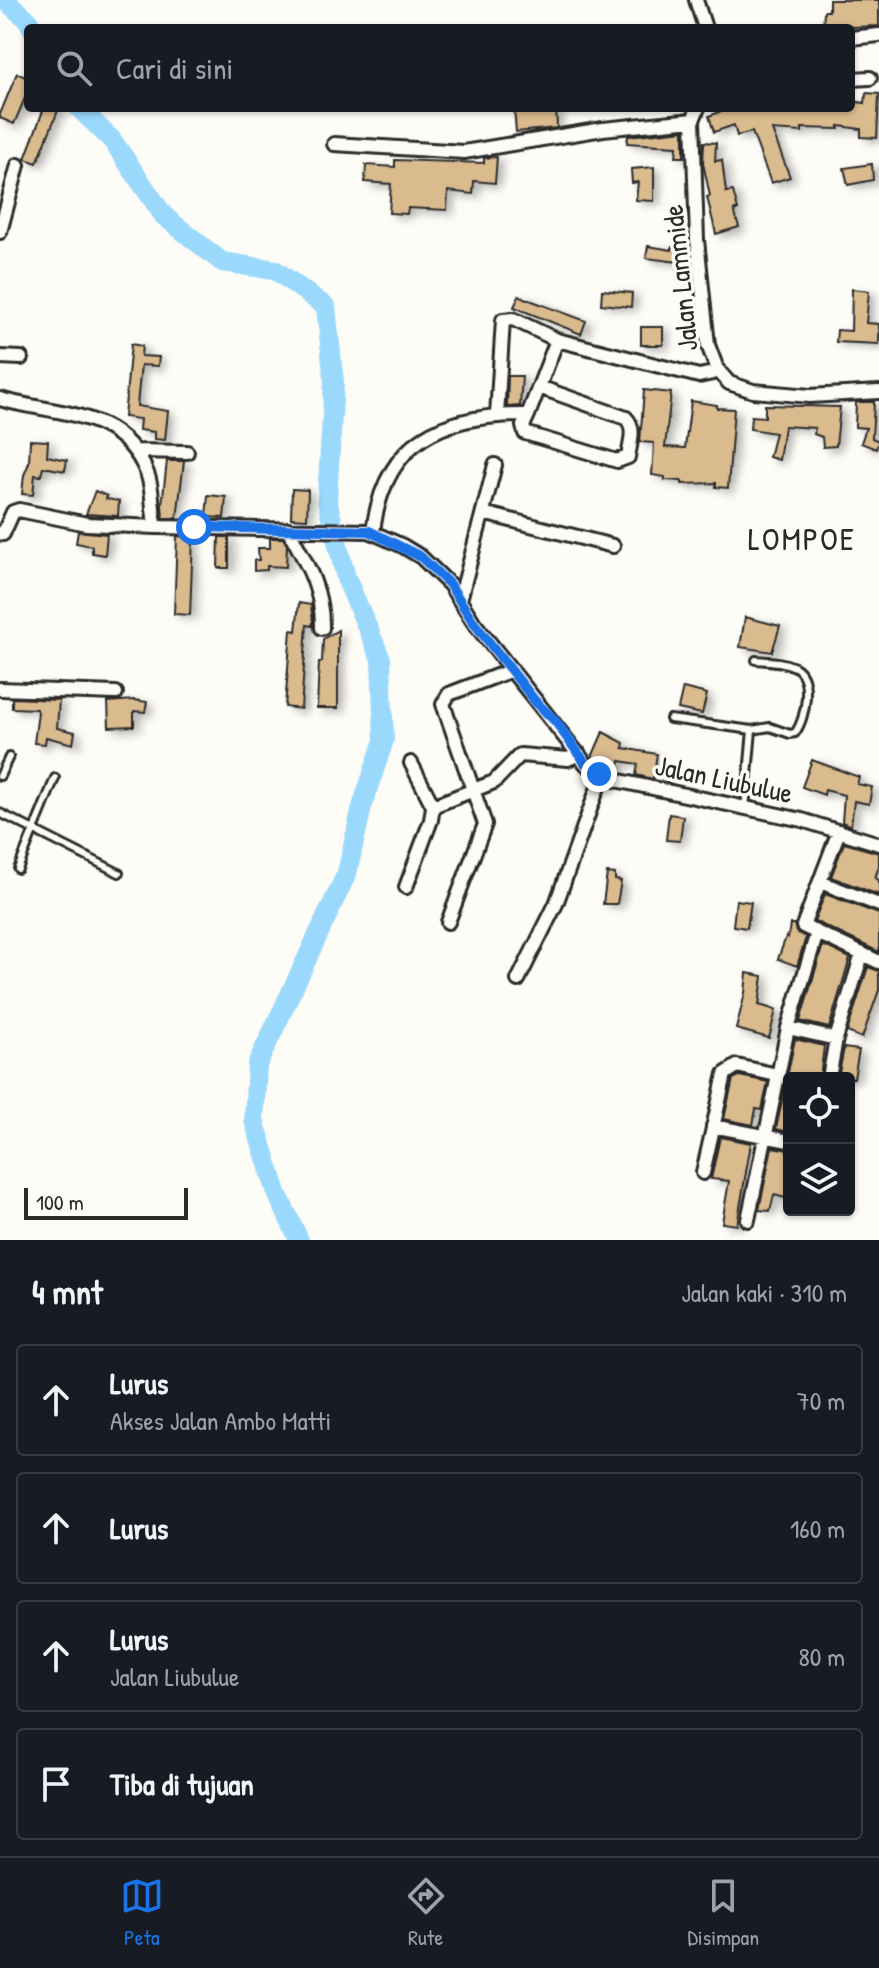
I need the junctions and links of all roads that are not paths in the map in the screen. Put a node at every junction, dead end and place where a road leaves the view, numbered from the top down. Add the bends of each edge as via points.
1 (696, 0) edge
2 (704, 24) edge
3 (879, 35) edge
4 (855, 38) edge
5 (870, 78) dead end
6 (855, 79) edge
7 (696, 114) edge
8 (334, 144) dead end
9 (18, 165) dead end
10 (0, 232) edge
11 (557, 340) junction
12 (0, 357) edge
13 (21, 358) dead end
14 (717, 369) junction
15 (539, 387) junction
16 (879, 392) edge
17 (0, 399) edge
18 (497, 415) junction
19 (528, 415) junction
20 (136, 451) junction
21 (187, 452) dead end
22 (495, 465) dead end
23 (483, 513) junction
24 (156, 527) junction
25 (288, 529) junction
26 (373, 532) junction
27 (0, 533) edge
28 (613, 546) dead end
29 (460, 600) junction
30 (322, 628) dead end
31 (756, 660) dead end
32 (512, 670) junction
33 (0, 689) edge
34 (116, 693) dead end
35 (670, 719) dead end
36 (752, 730) junction
37 (579, 754) junction
38 (9, 757) dead end
39 (411, 763) dead end
40 (0, 776) edge
41 (602, 776) junction
42 (55, 778) dead end
43 (475, 790) junction
44 (433, 806) junction
45 (745, 809) junction
46 (0, 813) edge
47 (33, 830) junction
48 (839, 831) junction
49 (879, 844) edge
50 (18, 869) dead end
51 (119, 873) dead end
52 (820, 882) junction
53 (406, 887) dead end
54 (879, 905) edge
55 (448, 922) dead end
56 (817, 933) junction
57 (862, 954) junction
58 (879, 962) edge
59 (518, 980) dead end
60 (788, 1028) junction
61 (836, 1039) junction
62 (830, 1072) edge
63 (777, 1075) junction
64 (713, 1126) junction
65 (766, 1136) junction
66 (783, 1140) edge
67 (703, 1173) dead end
68 (748, 1220) dead end

1 - 2 street
3 - 4 street
5 - 6 street
7 - 8 street via 464,152
7 - 14 street, Jalan Lammide via 697,240 708,345
9 - 10 street
11 - 14 street via 699,376
11 - 15 street
11 - 18 street via 513,319 503,320
12 - 13 street
14 - 16 street, Jalan Lammide via 729,383 753,391 810,396
15 - 19 street
15 - 19 street via 626,418 632,430 628,457 617,461 525,433
17 - 20 street via 75,414
18 - 19 street
18 - 26 street via 436,429 411,449 382,490
20 - 21 street
20 - 24 street via 148,476
22 - 23 street
23 - 28 street
23 - 29 street
24 - 25 street
24 - 27 street via 87,524 19,510
25 - 26 street
25 - 30 street via 323,605
26 - 29 street via 421,557
29 - 32 street
31 - 36 lane via 799,669 805,703 795,733 770,727
32 - 37 street
32 - 43 street via 445,699 444,711
33 - 34 street
35 - 36 lane
36 - 45 lane
37 - 41 street
37 - 43 street via 568,759 520,755 494,782
38 - 40 lane
39 - 44 street
41 - 45 street, Jalan Liubulue
41 - 59 street via 556,904
42 - 47 lane
43 - 44 street
43 - 55 street via 485,824
44 - 53 street
45 - 48 street, Jalan Liubulue
46 - 47 lane
47 - 50 lane
47 - 51 lane
48 - 49 street, Jalan Liubulue
48 - 52 street
52 - 54 street
52 - 56 street via 803,926
56 - 57 street
56 - 60 street
57 - 58 street
57 - 61 street
60 - 61 street
60 - 63 street
61 - 62 street
63 - 64 street via 737,1066 726,1073
63 - 65 street
64 - 65 street
64 - 67 street
65 - 66 street
65 - 68 street

